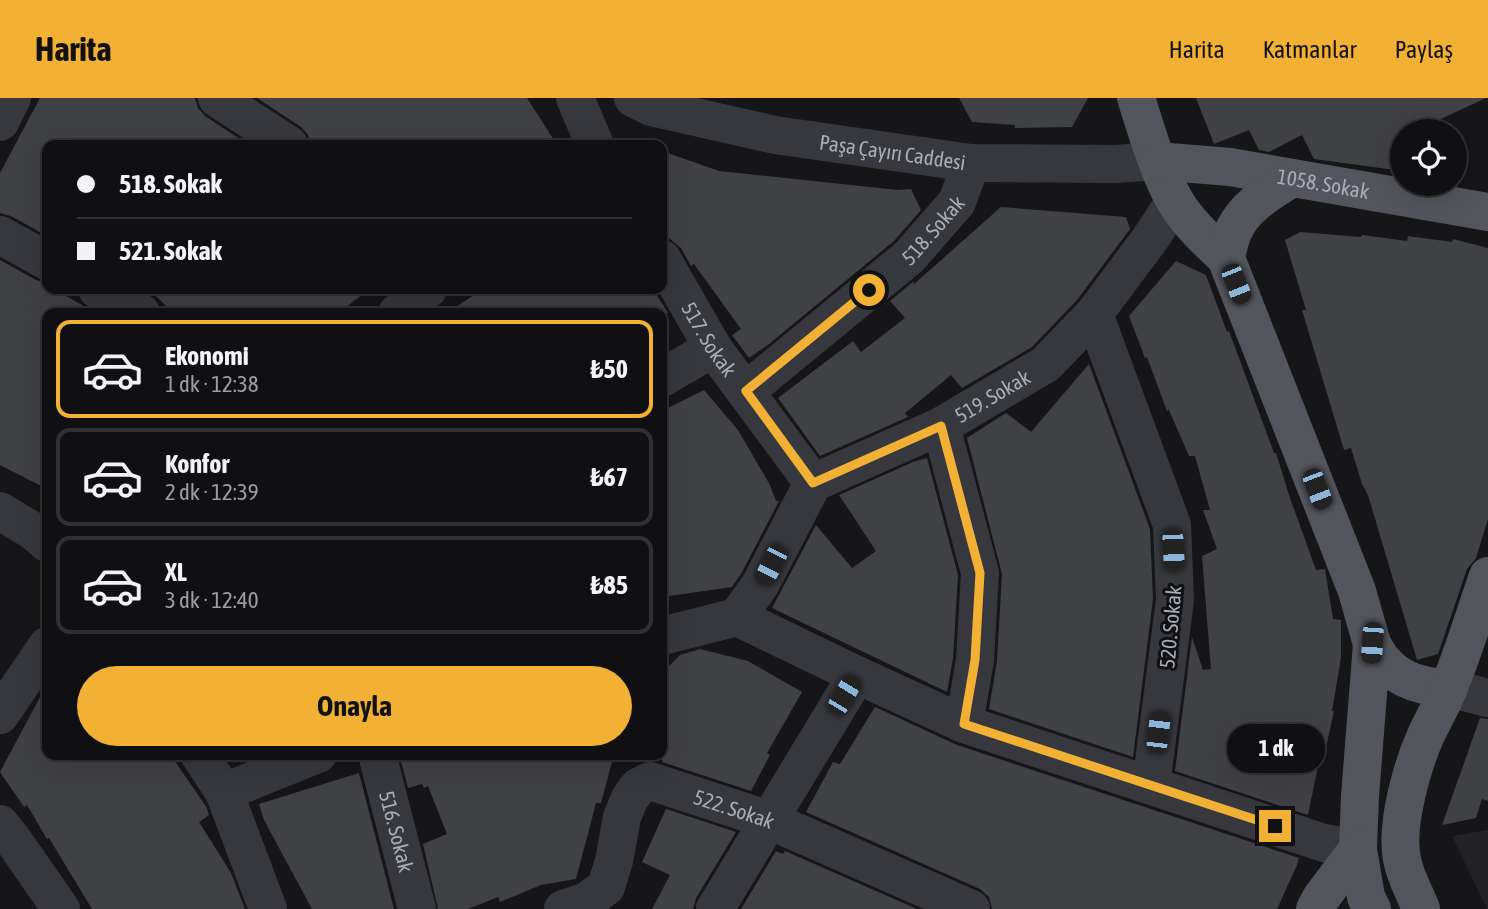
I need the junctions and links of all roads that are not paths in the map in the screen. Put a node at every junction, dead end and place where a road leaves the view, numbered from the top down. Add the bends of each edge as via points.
1 (12, 98) edge
2 (217, 98) edge
3 (575, 98) edge
4 (1136, 98) edge
5 (648, 101) edge
6 (0, 122) edge
7 (281, 140) edge
8 (593, 140) edge
9 (1157, 160) junction
10 (971, 163) junction
11 (1292, 178) junction
12 (1175, 201) junction
13 (1488, 212) edge
14 (0, 235) edge
15 (42, 258) edge
16 (1226, 258) junction
17 (667, 268) edge
18 (106, 294) edge
19 (132, 308) edge
20 (1094, 314) junction
21 (713, 348) junction
22 (667, 375) edge
23 (746, 391) junction
24 (941, 426) junction
25 (813, 483) junction
26 (0, 512) edge
27 (42, 539) edge
28 (1488, 576) edge
29 (737, 617) junction
30 (667, 635) edge
31 (1372, 643) junction
32 (42, 653) edge
33 (857, 675) junction
34 (1449, 688) junction
35 (1488, 698) edge
36 (0, 715) edge
37 (964, 724) junction
38 (204, 760) edge
39 (303, 760) edge
40 (379, 760) edge
41 (1151, 785) junction
42 (223, 792) junction
43 (769, 820) junction
44 (0, 824) edge
45 (1358, 849) junction
46 (61, 909) edge
47 (268, 909) edge
48 (417, 909) edge
49 (563, 909) edge
50 (715, 909) edge
51 (971, 909) edge
52 (1315, 909) edge
53 (1372, 909) edge
54 (1421, 909) edge

1 - 6 street
2 - 7 street
3 - 8 street
4 - 9 main road
5 - 10 street, Paşa Çayırı Caddesi via 775,135
9 - 10 street, Paşa Çayırı Caddesi
9 - 11 main road, 1058. Sokak
9 - 12 main road
10 - 23 street, 518. Sokak via 957,202 909,257
11 - 13 main road, 1058. Sokak
11 - 16 main road via 1244,214
12 - 16 main road
12 - 20 street, 519. Sokak
14 - 15 street
16 - 31 main road via 1357,591
17 - 21 street, 517. Sokak
18 - 19 street
20 - 24 street, 519. Sokak via 1046,364
20 - 41 street, 520. Sokak via 1172,525 1175,600
21 - 22 street
21 - 23 street, 517. Sokak
23 - 25 street, 517. Sokak
24 - 25 street, 519. Sokak
24 - 37 street via 980,573 975,660
25 - 29 street via 760,585
26 - 27 street
28 - 34 main road
29 - 30 street
29 - 33 street
31 - 34 main road via 1384,663 1406,680
31 - 45 main road
32 - 36 street
33 - 37 street
33 - 43 street
34 - 35 street
34 - 54 main road via 1425,737 1404,806 1401,858
37 - 41 street
38 - 42 street
39 - 42 street
40 - 48 street, 516. Sokak
41 - 45 street via 1324,843
42 - 47 street
43 - 49 street, 522. Sokak via 650,782 638,787 622,817 606,887 587,901
43 - 50 street
43 - 51 street, 522. Sokak
44 - 46 street
45 - 52 main road
45 - 53 main road

